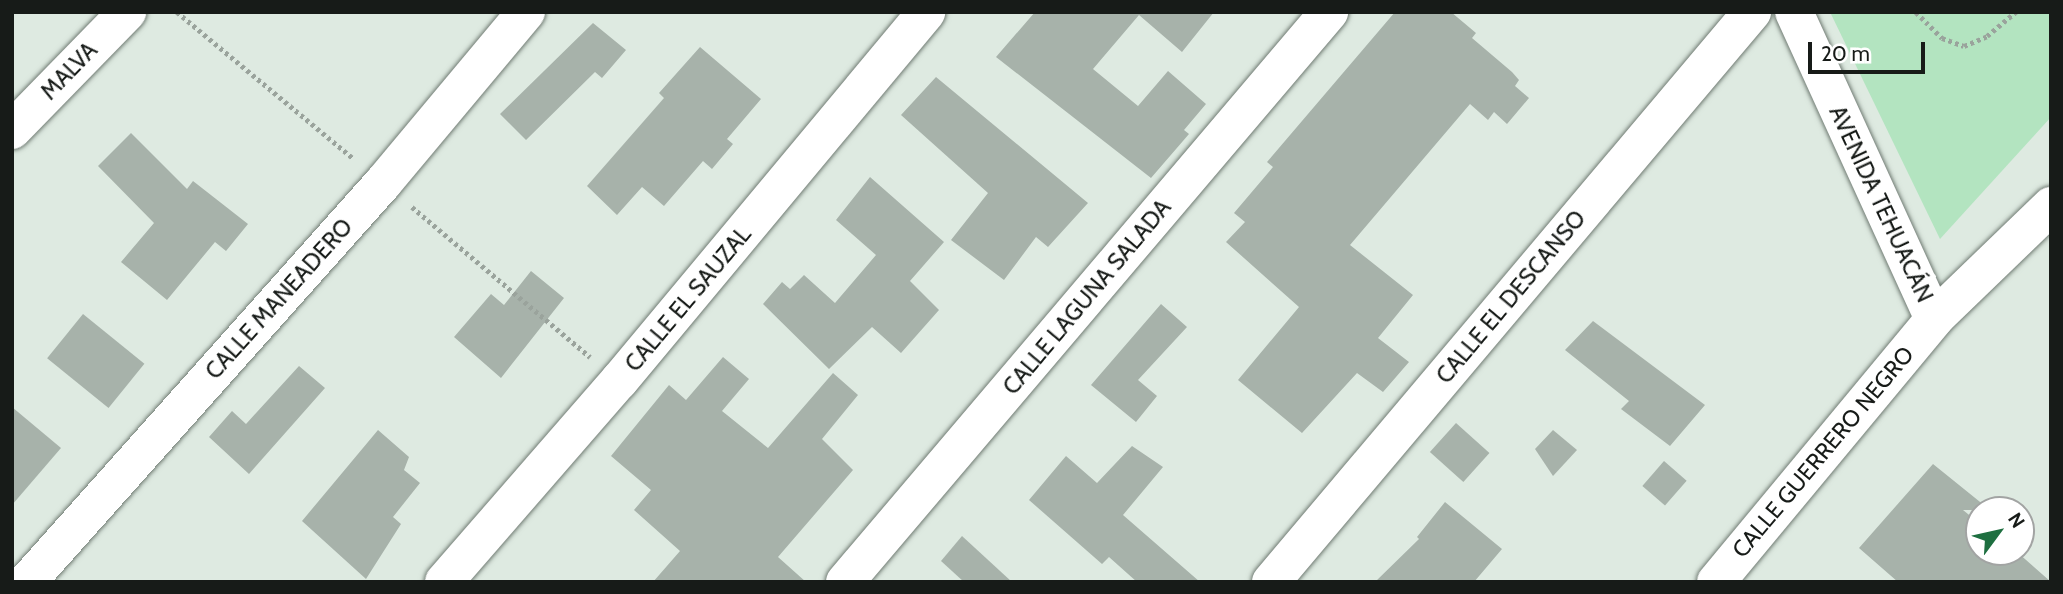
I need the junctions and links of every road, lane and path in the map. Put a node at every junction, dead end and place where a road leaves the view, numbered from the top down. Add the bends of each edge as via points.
1 (127, 12) edge
2 (177, 12) edge
3 (526, 12) edge
4 (926, 12) edge
5 (1329, 12) edge
6 (1752, 12) edge
7 (1794, 12) edge
8 (1916, 12) edge
9 (2016, 12) edge
10 (12, 130) edge
11 (383, 183) junction
12 (2051, 205) edge
13 (1934, 319) junction
14 (620, 381) junction
15 (27, 582) edge
16 (444, 582) edge
17 (845, 582) edge
18 (1271, 582) edge
19 (1716, 582) edge

1 - 10 street, MALVA
2 - 11 path
3 - 11 street, CALLE MANEADERO
4 - 14 street, CALLE EL SAUZAL
5 - 17 street, CALLE LAGUNA SALADA
6 - 18 street, CALLE EL DESCANSO
7 - 13 street, AVENIDA TEHUACÁN
8 - 9 path via 1942,38 1964,46 1987,36
11 - 14 path
11 - 15 street, CALLE MANEADERO
12 - 13 street, CALLE GUERRERO NEGRO
13 - 19 street, CALLE GUERRERO NEGRO
14 - 16 street, CALLE EL SAUZAL

